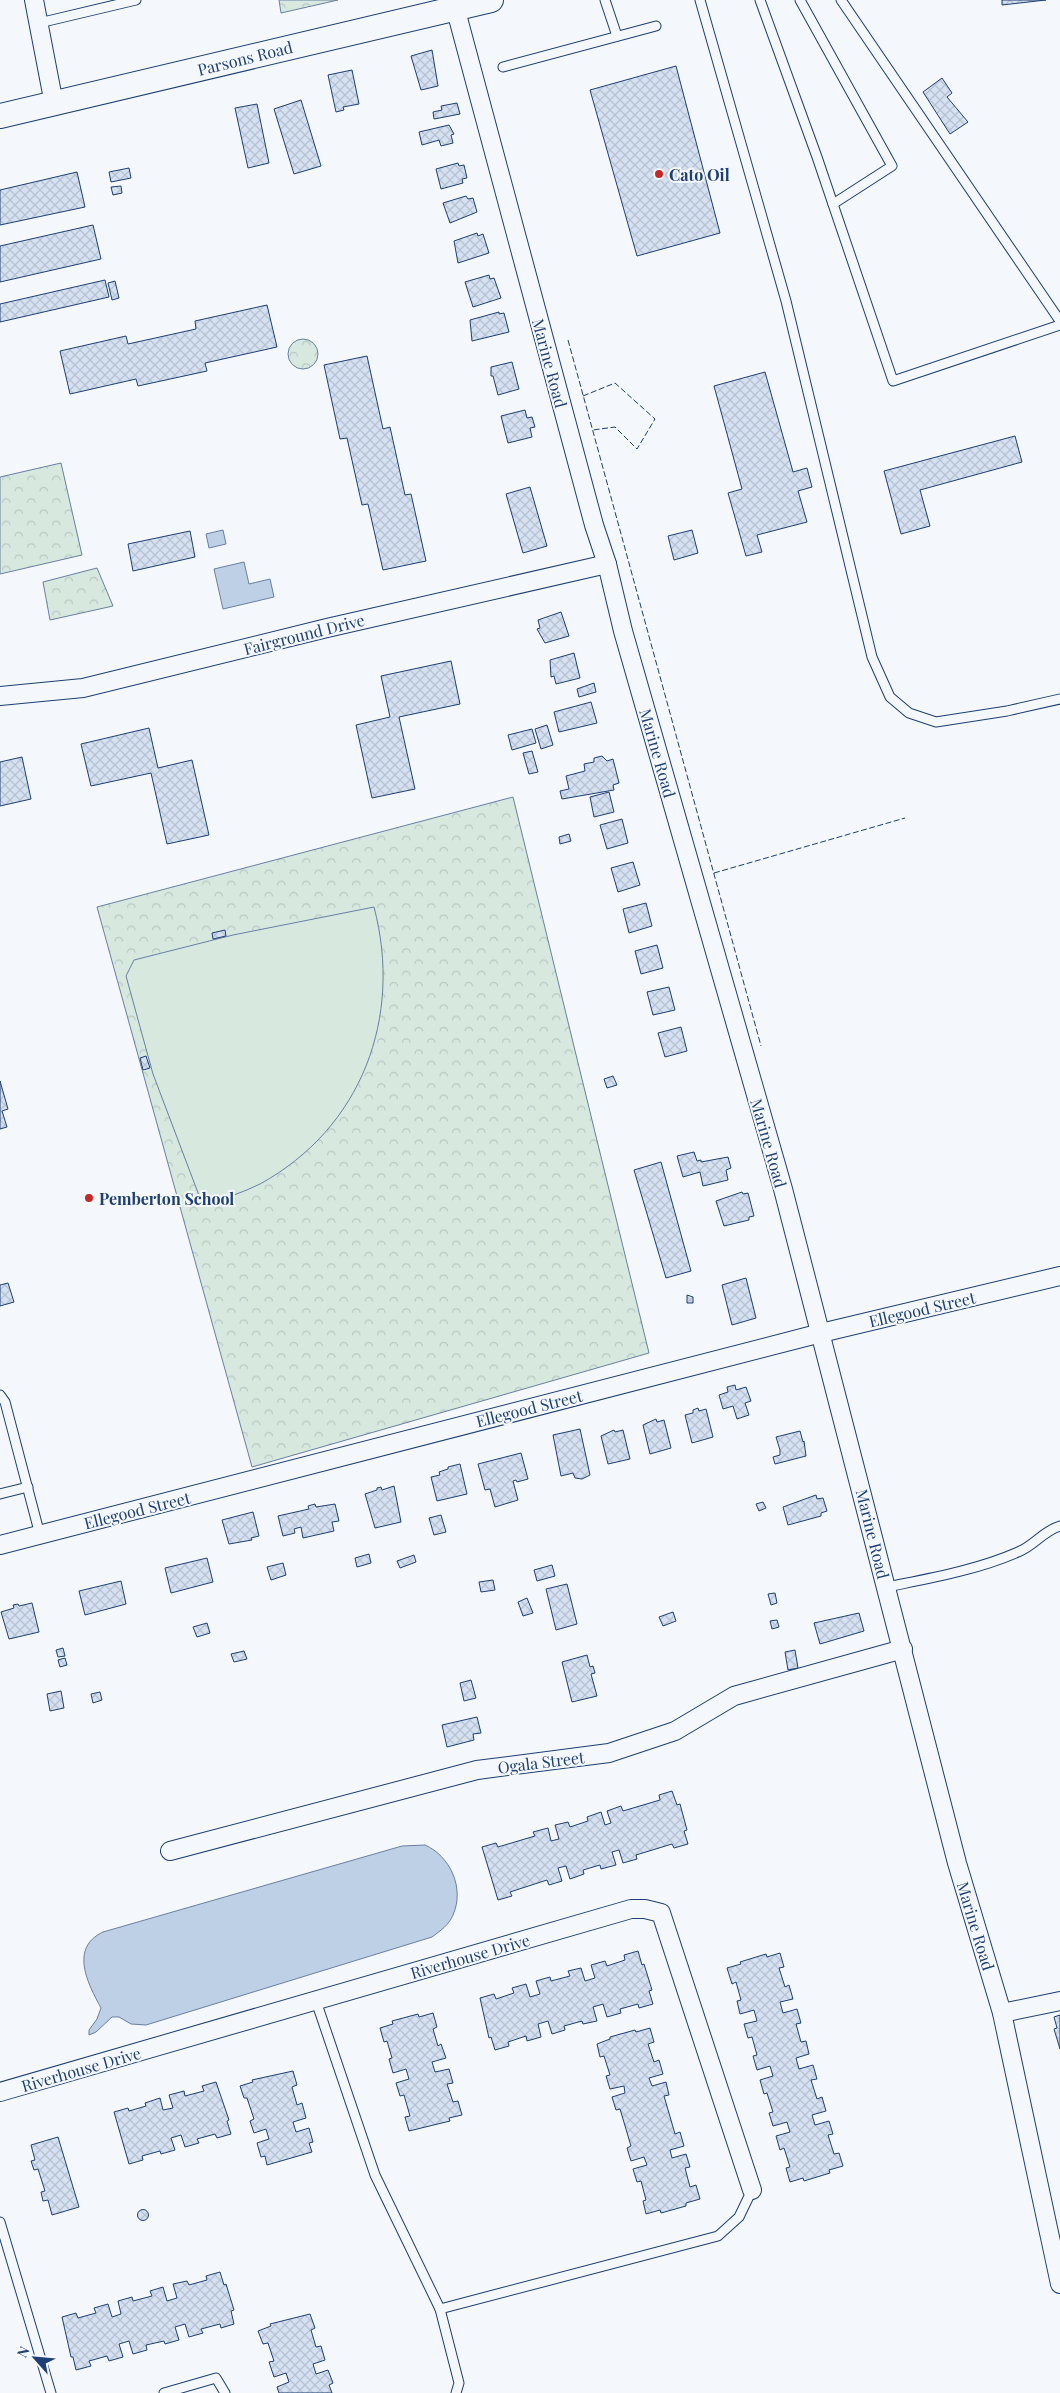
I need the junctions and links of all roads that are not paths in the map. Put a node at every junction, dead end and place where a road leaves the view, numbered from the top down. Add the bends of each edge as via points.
1 (34, 0) edge
2 (136, 0) edge
3 (491, 0) edge
4 (605, 0) edge
5 (700, 0) edge
6 (760, 0) edge
7 (800, 0) edge
8 (841, 0) edge
9 (99, 4) edge
10 (455, 7) junction
11 (39, 23) junction
12 (656, 26) dead end
13 (617, 36) junction
14 (503, 67) dead end
15 (54, 104) junction
16 (0, 116) edge
17 (833, 204) junction
18 (1060, 321) edge
19 (1060, 325) edge
20 (607, 564) junction
21 (0, 696) edge
22 (1060, 699) edge
23 (1060, 1276) edge
24 (821, 1333) junction
25 (0, 1395) edge
26 (10, 1419) junction
27 (0, 1421) edge
28 (28, 1487) junction
29 (0, 1494) edge
30 (1060, 1526) edge
31 (40, 1535) junction
32 (0, 1545) edge
33 (886, 1587) junction
34 (903, 1649) junction
35 (170, 1851) dead end
36 (316, 2001) junction
37 (1060, 2001) edge
38 (1002, 2014) junction
39 (0, 2092) edge
40 (752, 2190) joint
41 (0, 2222) edge
42 (1060, 2284) edge
43 (440, 2309) junction
44 (51, 2393) edge
45 (164, 2393) edge
46 (225, 2393) edge
47 (456, 2393) edge

1 - 11 street
2 - 9 lane
3 - 10 street, Parsons Road
4 - 13 lane
5 - 22 lane via 786,301 872,657 890,697 909,713 936,722
6 - 17 lane
7 - 17 lane via 892,166
8 - 18 lane
9 - 11 lane
10 - 15 street, Parsons Road
10 - 20 street, Marine Road
11 - 15 street
12 - 13 lane
13 - 14 lane
15 - 16 street, Parsons Road
17 - 19 lane via 893,381
20 - 21 street, Fairground Drive via 83,688
20 - 24 street, Marine Road via 623,631
23 - 24 street, Ellegood Street
24 - 31 street, Ellegood Street
24 - 33 street, Marine Road
25 - 26 lane
26 - 27 lane
26 - 28 lane
28 - 29 lane
28 - 31 lane
30 - 33 lane via 1048,1529 1020,1552 978,1566
31 - 32 street, Ellegood Street
33 - 34 street, Marine Road
34 - 35 street, Ogala Street via 734,1696 675,1731 609,1753 477,1770
34 - 38 street, Marine Road via 957,1863
36 - 39 street, Riverhouse Drive
36 - 40 street, Riverhouse Drive via 631,1909 661,1914
36 - 43 lane via 376,2175
37 - 38 street
38 - 42 street, Marine Road
40 - 43 lane via 739,2217 718,2236
41 - 44 lane
43 - 47 lane via 459,2384
45 - 46 lane via 216,2378

